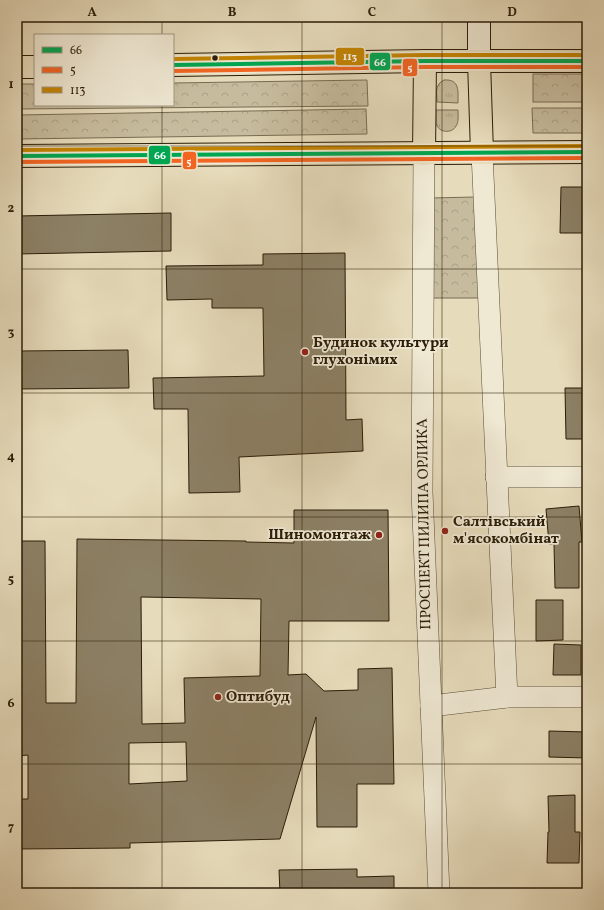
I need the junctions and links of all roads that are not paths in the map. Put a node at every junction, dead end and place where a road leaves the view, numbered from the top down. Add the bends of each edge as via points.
1 (479, 17) edge
2 (425, 61) junction
3 (479, 61) junction
4 (587, 61) edge
5 (174, 65) edge
6 (17, 67) edge
7 (34, 67) edge
8 (587, 152) edge
9 (482, 153) junction
10 (424, 154) junction
11 (17, 156) edge
12 (496, 477) junction
13 (587, 477) edge
14 (587, 697) edge
15 (507, 698) junction
16 (430, 706) junction
17 (439, 893) edge

1 - 3 main road
2 - 3 main road
2 - 5 main road
2 - 10 main road
3 - 4 main road
3 - 9 main road
6 - 7 main road
8 - 9 main road
9 - 10 main road
9 - 12 street
10 - 11 main road
10 - 16 street, ПРОСПЕКТ ПИЛИПА ОРЛИКА via 422,492
12 - 13 street
12 - 15 street
14 - 15 street
15 - 16 street
16 - 17 street, ПРОСПЕКТ ПИЛИПА ОРЛИКА

